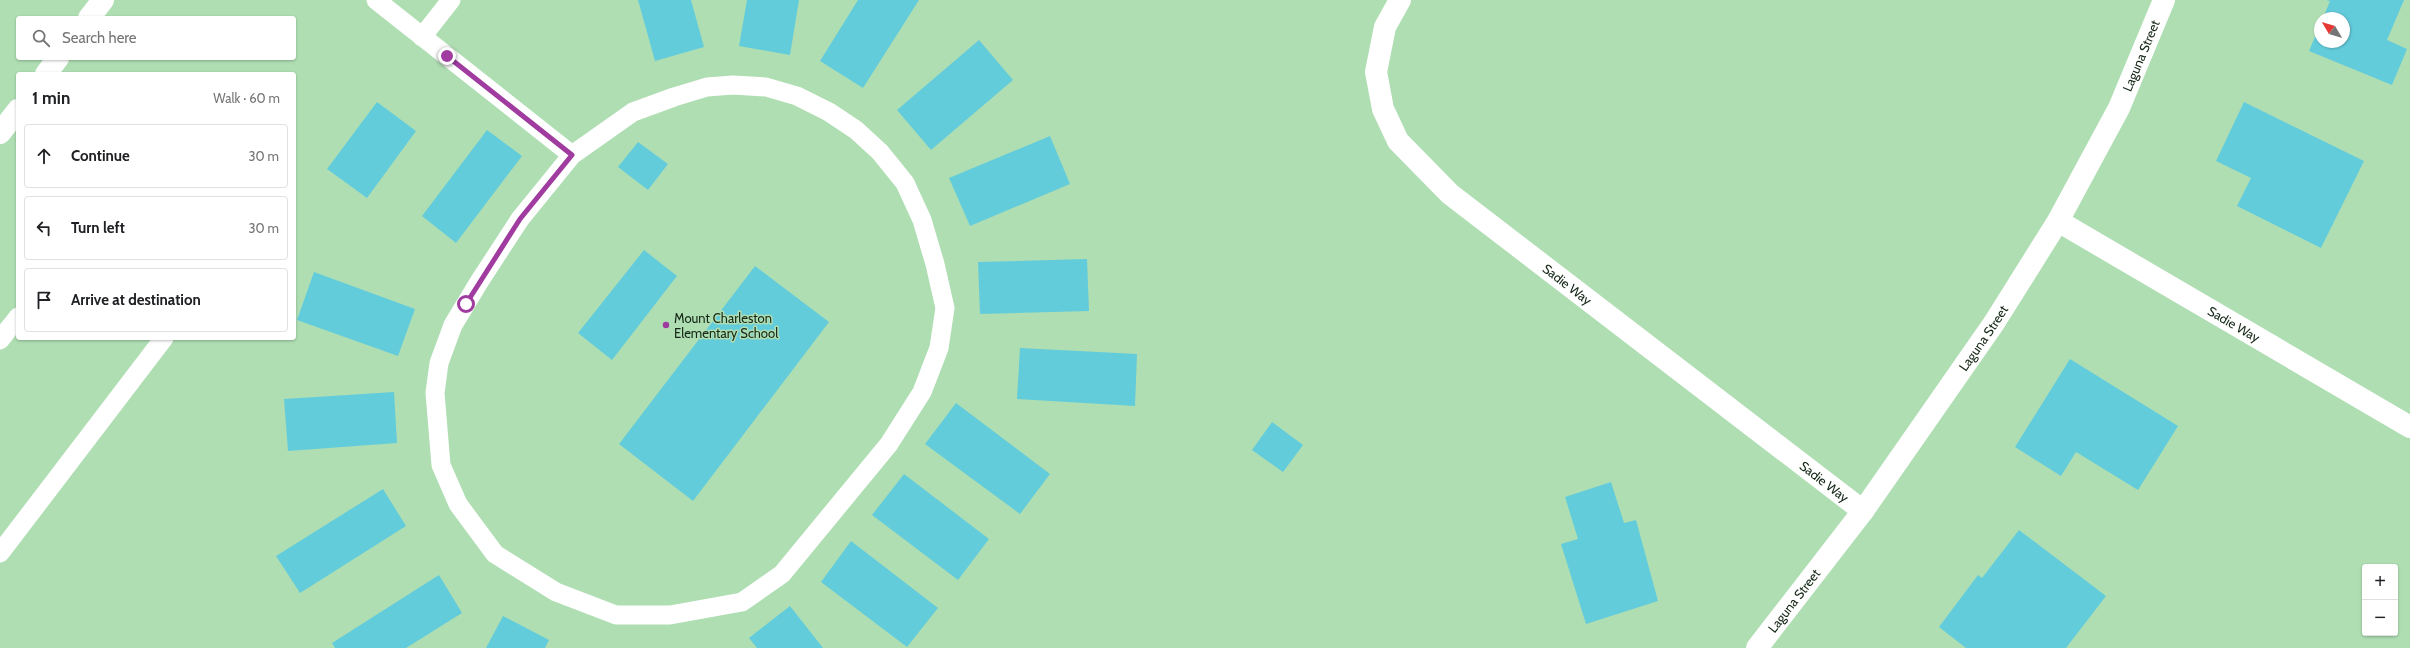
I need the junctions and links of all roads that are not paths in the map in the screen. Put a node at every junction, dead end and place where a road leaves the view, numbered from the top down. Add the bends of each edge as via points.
1 (104, 0) edge
2 (376, 0) edge
3 (451, 0) edge
4 (1400, 0) edge
5 (2164, 0) edge
6 (92, 16) edge
7 (422, 37) junction
8 (56, 60) edge
9 (48, 72) edge
10 (572, 155) junction
11 (2058, 221) junction
12 (16, 320) edge
13 (0, 340) edge
14 (162, 340) edge
15 (2410, 428) edge
16 (1863, 511) junction
17 (0, 553) edge
18 (1757, 648) edge

1 - 6 street
2 - 7 lane
3 - 7 lane
4 - 16 street, Sadie Way via 1385,27 1376,72 1383,109 1398,141 1450,194
5 - 11 street, Laguna Street via 2119,108
7 - 10 lane
8 - 9 street
10 - 10 lane via 633,112 674,97 707,87 766,87 797,96 829,112 856,130 880,152 905,183 922,220 945,308 939,348 922,392 889,444 782,574 742,602 670,615 616,615 556,592 495,554 458,504 441,465 435,393 439,363 453,325 520,219
11 - 15 street, Sadie Way
11 - 16 street, Laguna Street via 1994,322
12 - 13 lane
14 - 17 lane
16 - 18 street, Laguna Street

